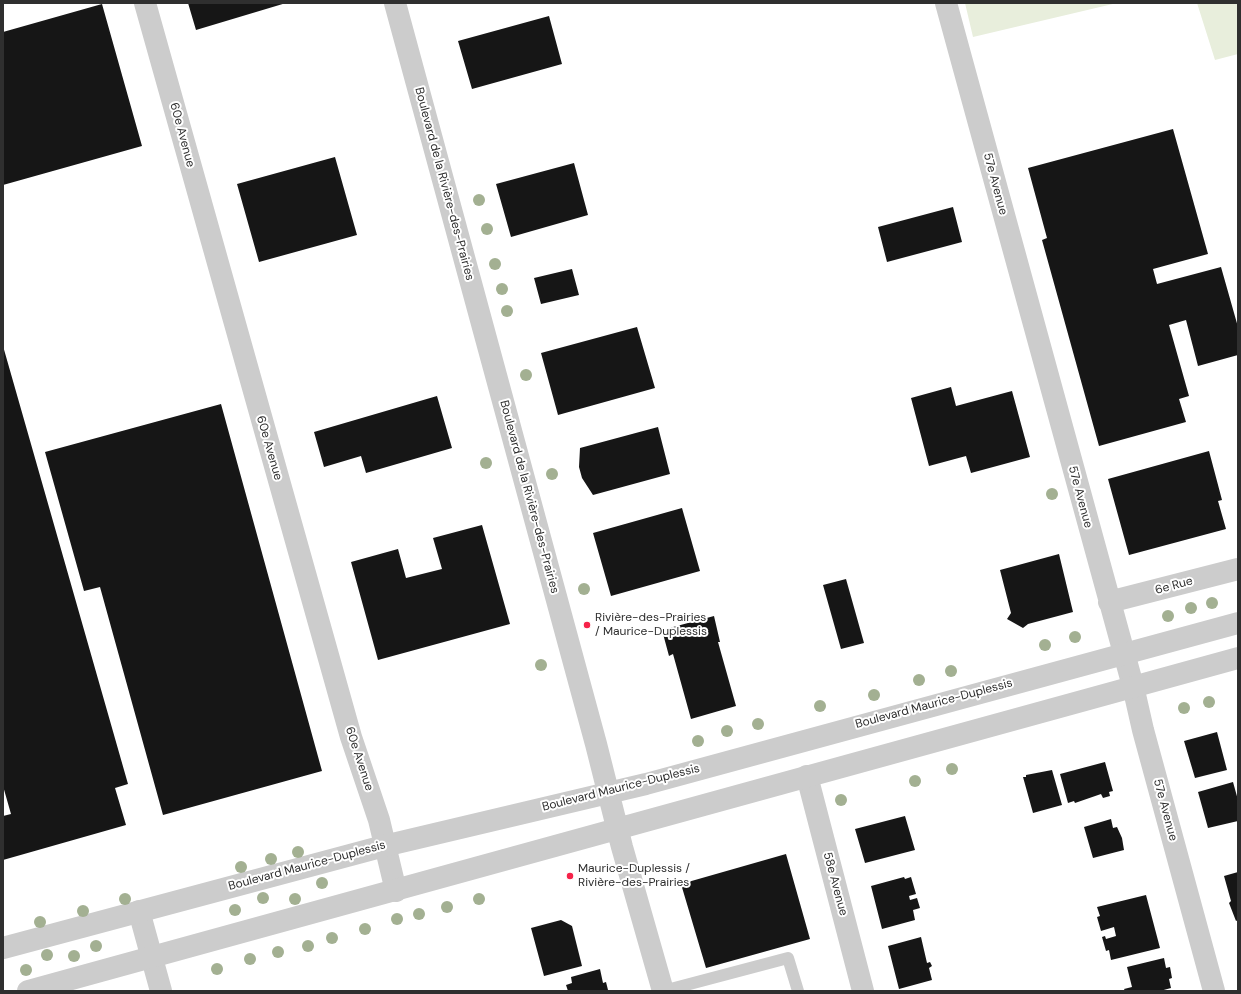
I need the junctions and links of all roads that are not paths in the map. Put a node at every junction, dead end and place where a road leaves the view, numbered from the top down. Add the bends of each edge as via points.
1 (145, 3) edge
2 (395, 3) edge
3 (946, 3) edge
4 (1238, 569) edge
5 (1109, 602) junction
6 (1238, 623) edge
7 (1123, 653) junction
8 (1238, 658) edge
9 (1133, 686) junction
10 (807, 776) junction
11 (607, 792) junction
12 (618, 828) junction
13 (384, 846) junction
14 (396, 891) junction
15 (139, 911) junction
16 (3, 948) edge
17 (151, 958) junction
18 (28, 991) edge
19 (161, 991) edge
20 (663, 991) edge
21 (798, 991) edge
22 (863, 991) edge
23 (1214, 991) edge

1 - 13 street, 60e Avenue via 314,608 351,737 379,820
2 - 11 street, Boulevard de la Rivière-des-Prairies
3 - 5 street, 57e Avenue
4 - 5 street, 6e Rue
5 - 7 street, 57e Avenue
6 - 7 street, Boulevard Maurice-Duplessis
7 - 9 street, 57e Avenue
7 - 11 street, Boulevard Maurice-Duplessis via 653,782
8 - 9 street
9 - 10 street
9 - 23 street, 57e Avenue
10 - 12 street
10 - 22 street, 58e Avenue
11 - 12 street, Boulevard de la Rivière-des-Prairies
11 - 13 street, Boulevard Maurice-Duplessis
12 - 14 street
12 - 20 street, Boulevard de la Rivière-des-Prairies
13 - 14 street, 60e Avenue
13 - 15 street, Boulevard Maurice-Duplessis
14 - 17 street
15 - 16 street, Boulevard Maurice-Duplessis
15 - 17 street
17 - 18 street
17 - 19 street
20 - 21 lane via 788,958

